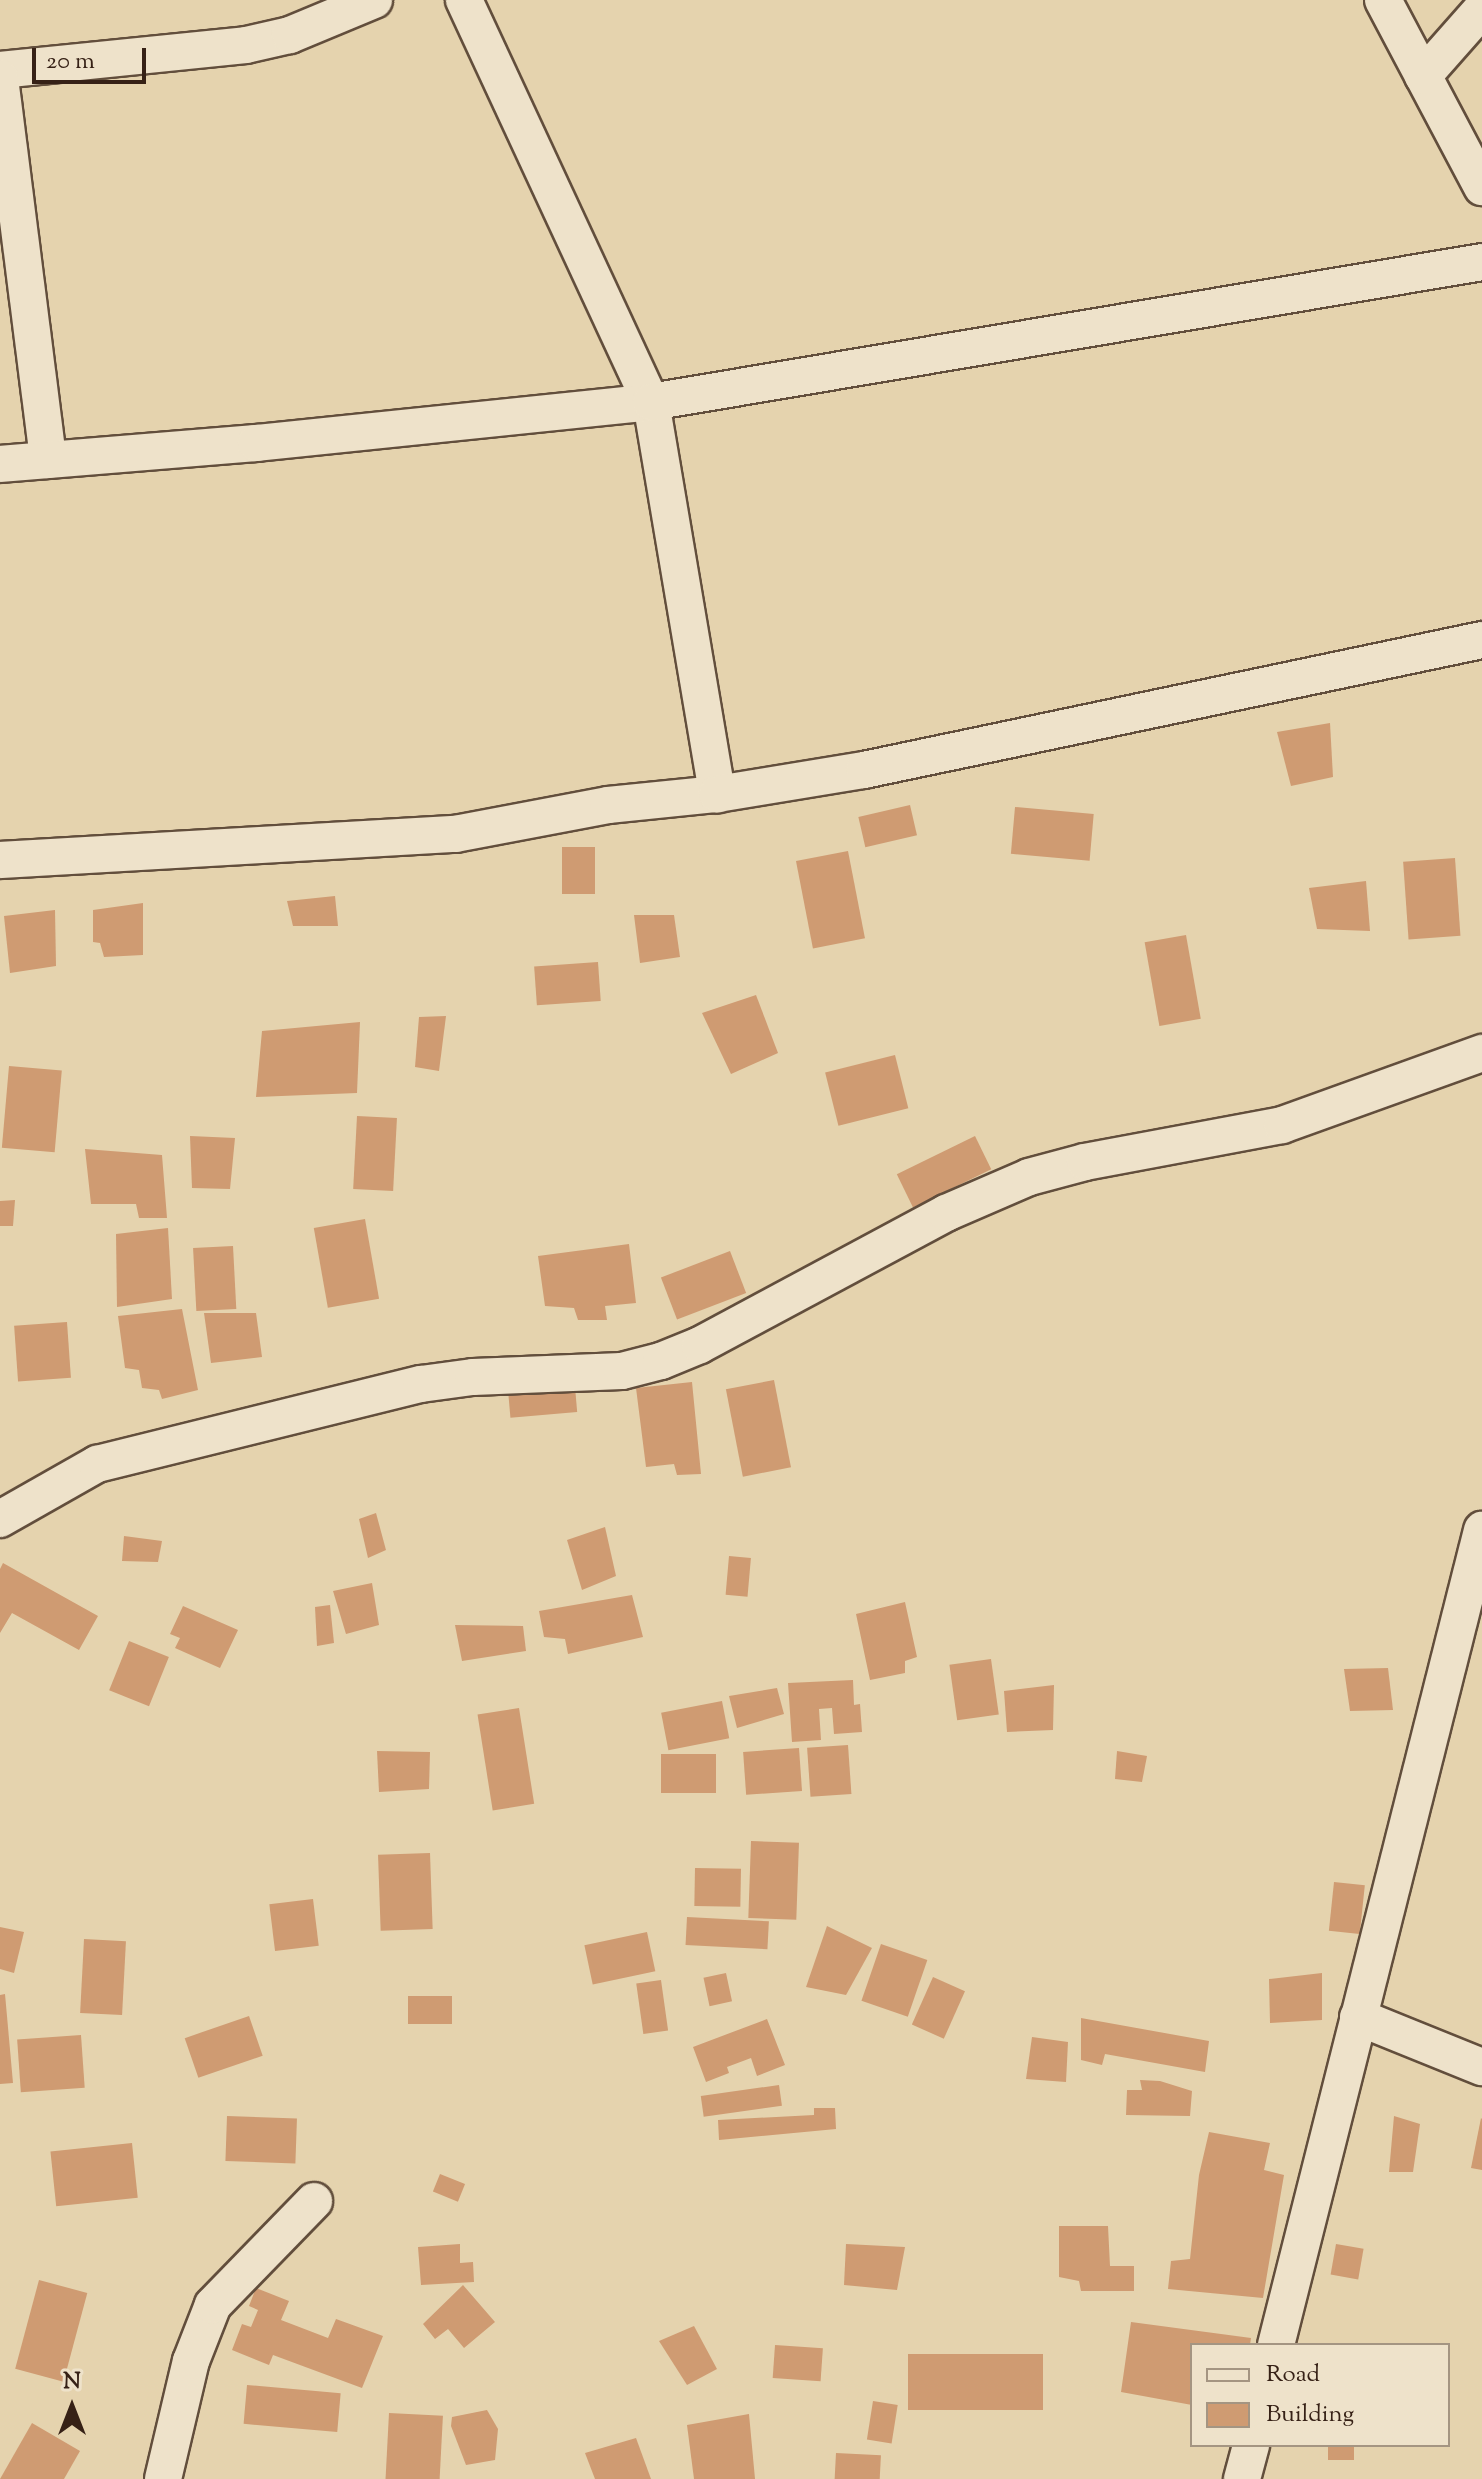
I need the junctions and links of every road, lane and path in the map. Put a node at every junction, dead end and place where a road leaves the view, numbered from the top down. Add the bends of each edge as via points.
1 (374, 0) edge
2 (464, 0) edge
3 (1383, 0) edge
4 (1482, 9) edge
5 (0, 70) edge
6 (1423, 76) junction
7 (0, 78) edge
8 (1482, 187) edge
9 (1482, 262) edge
10 (651, 402) junction
11 (48, 460) junction
12 (0, 464) edge
13 (1482, 640) edge
14 (717, 794) junction
15 (0, 860) edge
16 (1482, 1053) edge
17 (0, 1519) edge
18 (1482, 1530) edge
19 (1358, 2017) junction
20 (1482, 2067) edge
21 (314, 2201) dead end
22 (1276, 2343) edge
23 (1250, 2447) edge
24 (163, 2479) edge
25 (1242, 2479) edge

1 - 5 street via 290,35 246,45
2 - 10 street
3 - 6 street
4 - 6 street
6 - 8 street
7 - 11 street
9 - 10 street
10 - 11 street
10 - 14 street
11 - 12 street
13 - 14 street via 1039,736
14 - 15 street via 608,805 455,834
16 - 17 street via 1282,1125 1029,1177 946,1213 661,1361 622,1371 421,1384 146,1449 97,1464
18 - 19 street
19 - 20 street
19 - 22 street
21 - 24 street via 213,2305 191,2361
23 - 25 street

